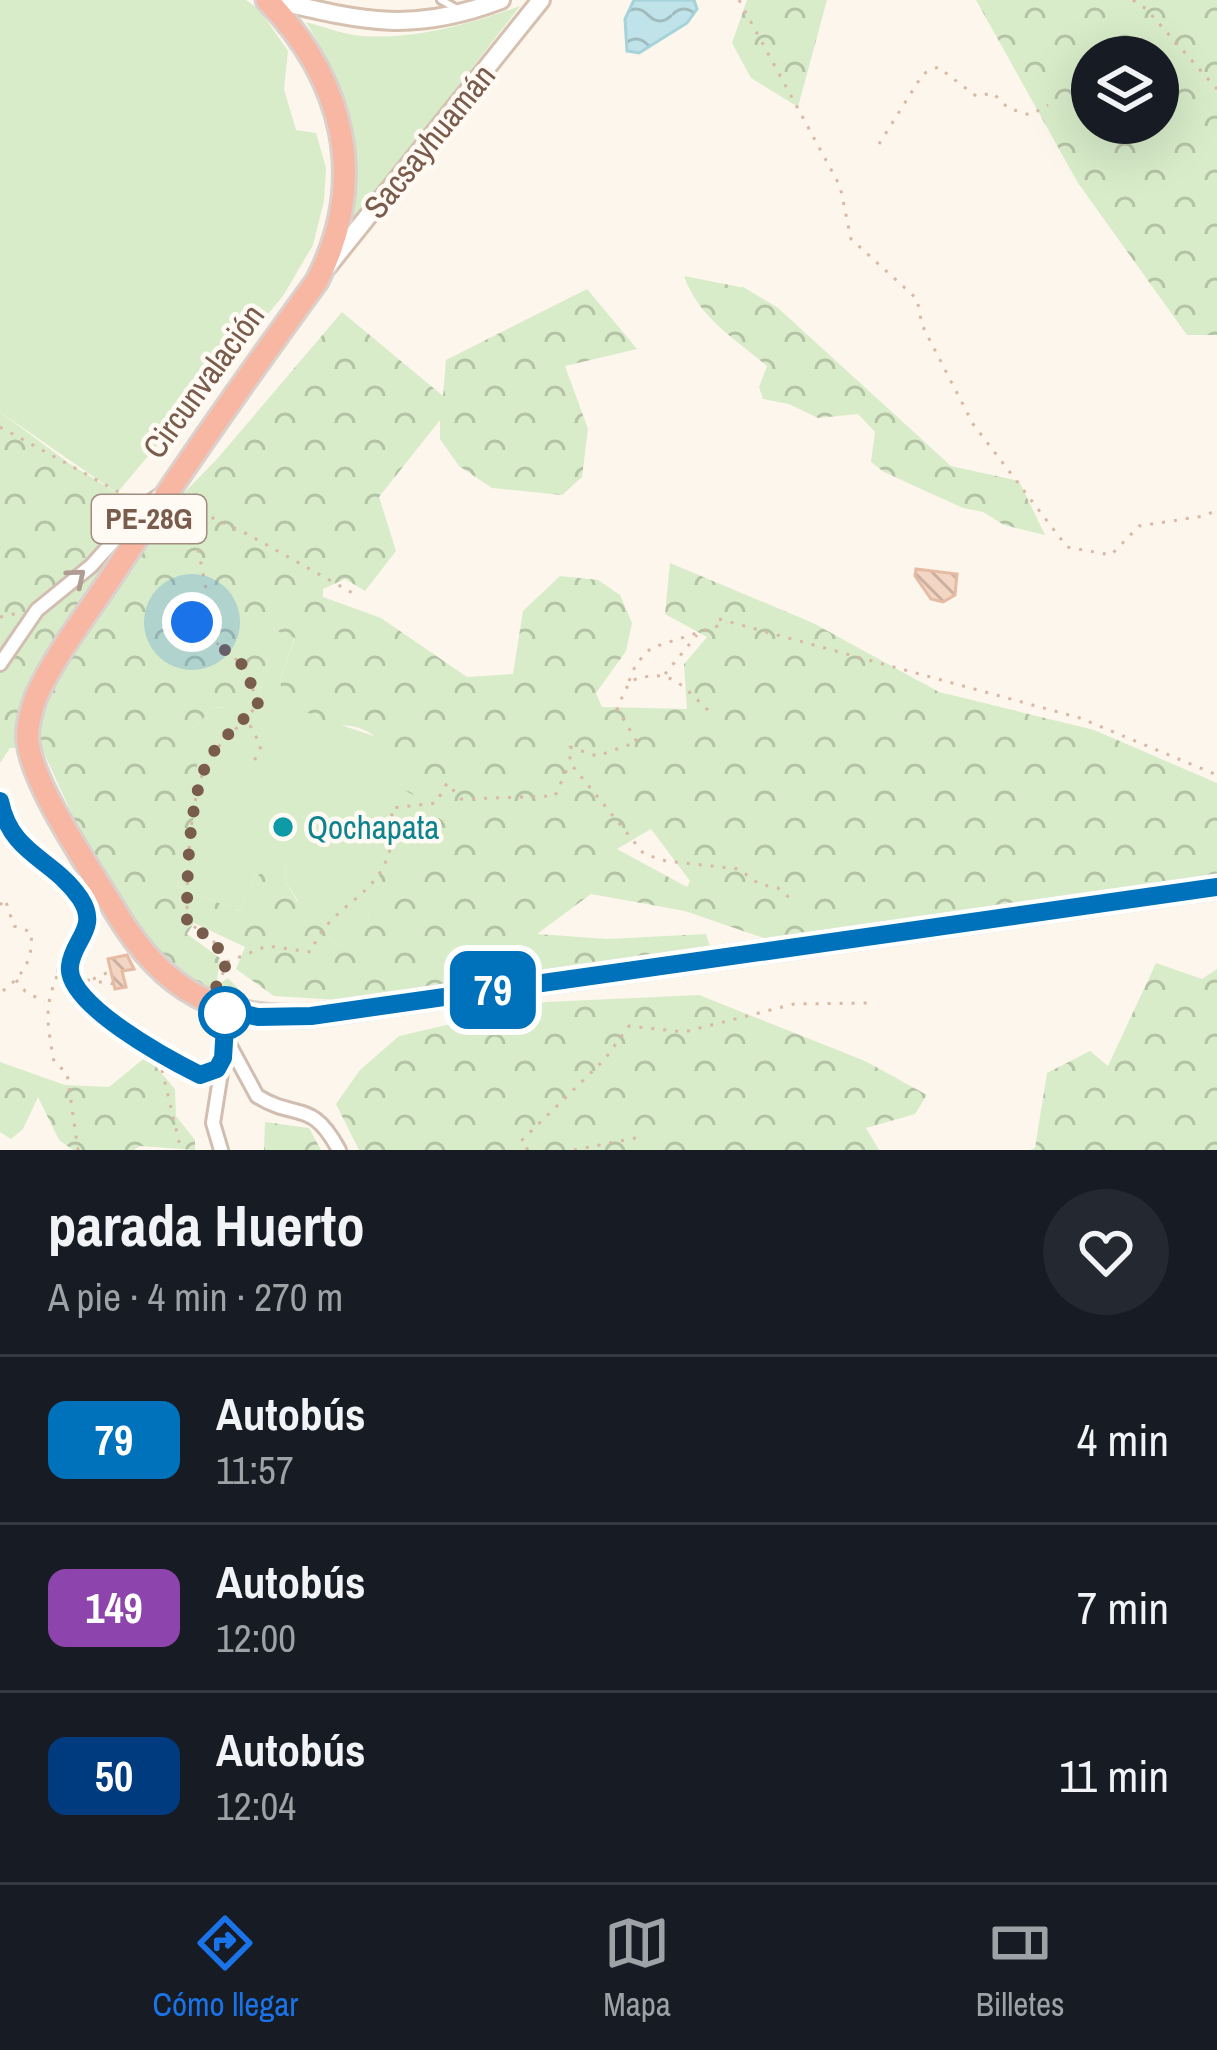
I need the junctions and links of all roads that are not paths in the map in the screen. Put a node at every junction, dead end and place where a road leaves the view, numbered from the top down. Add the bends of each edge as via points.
1 (273, 0) edge
2 (441, 0) edge
3 (501, 0) edge
4 (542, 0) edge
5 (463, 13) junction
6 (316, 280) junction
7 (162, 499) junction
8 (0, 664) edge
9 (0, 801) edge
10 (1217, 887) edge
11 (226, 1010) junction
12 (224, 1035) junction
13 (223, 1058) junction
14 (220, 1150) edge
15 (339, 1150) edge

1 - 5 street via 362,21
1 - 6 highway, Circunvalación / PE-28G via 310,51 339,122 343,203
2 - 5 lane
3 - 5 street
4 - 6 street, Sacsayhuamán
6 - 7 highway, Circunvalación / PE-28G
8 -> 7 street via 37,610
7 - 11 highway, Circunvalación / PE-28G via 38,694 28,743 130,936 158,970
9 - 13 street via 12,836 82,900 89,922 69,968 79,993 129,1034 205,1076
10 - 11 highway, PE-28G via 311,1016
11 - 12 street
12 - 13 street
12 - 15 street via 256,1096 313,1114
13 - 14 street via 213,1124

